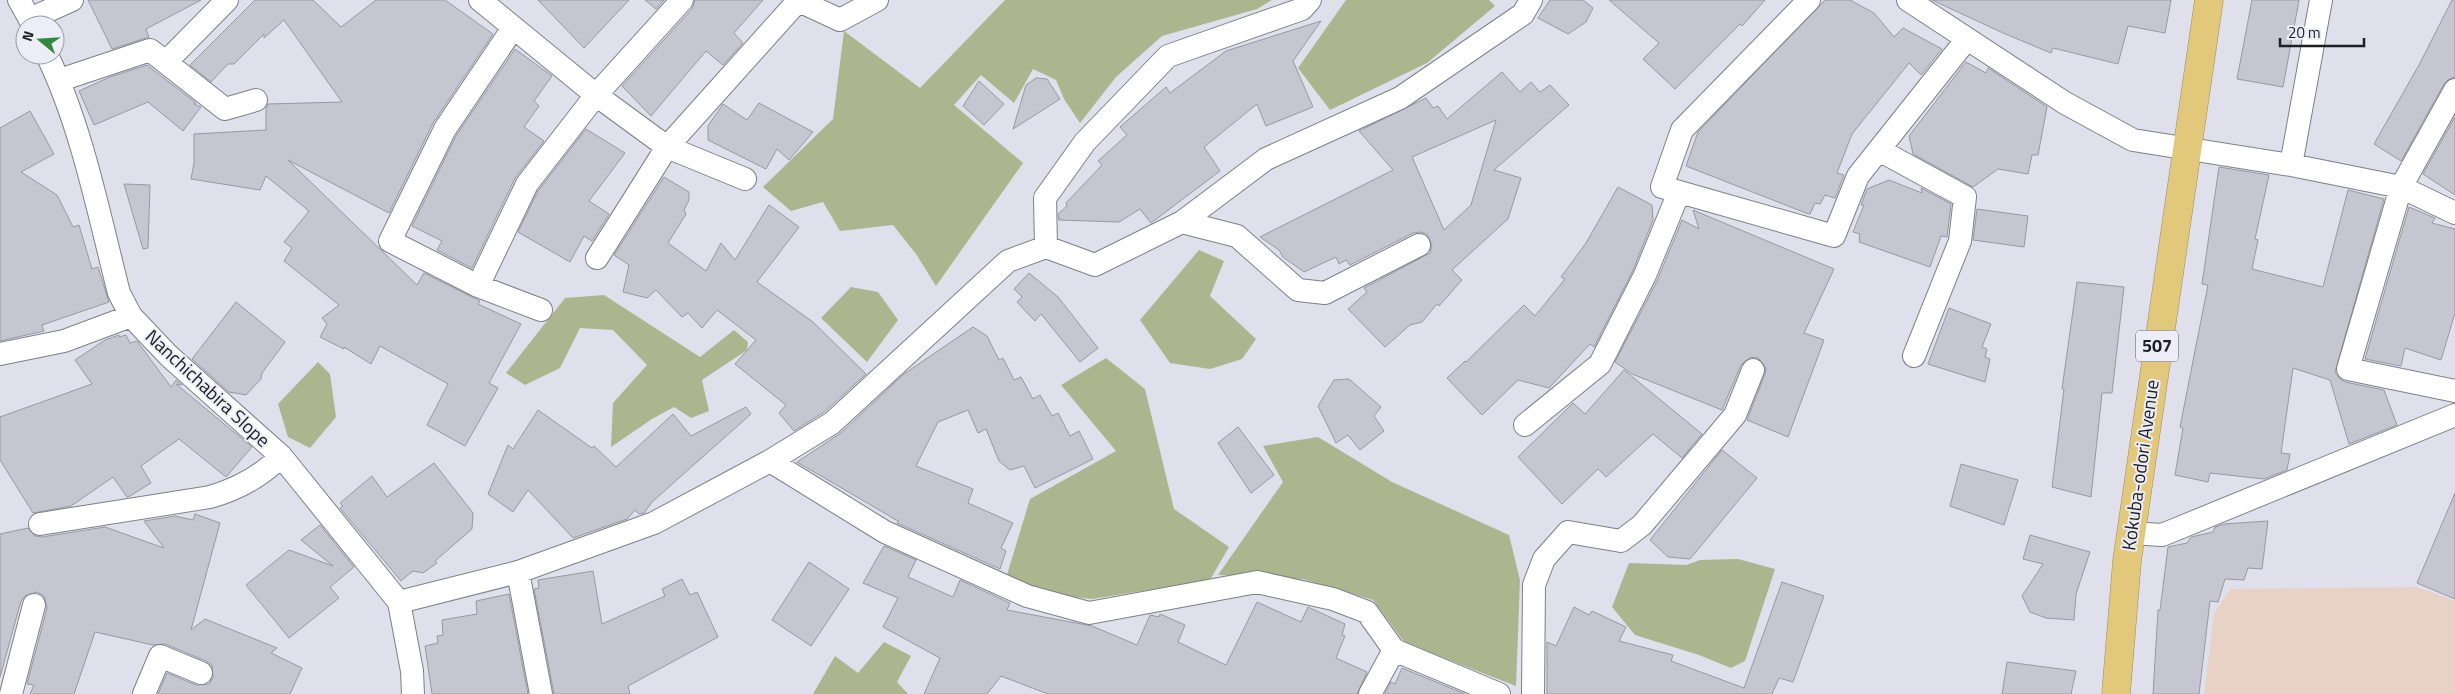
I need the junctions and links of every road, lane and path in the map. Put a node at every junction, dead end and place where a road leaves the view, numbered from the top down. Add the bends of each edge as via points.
1 (19, 0) edge
2 (72, 0) edge
3 (227, 0) edge
4 (480, 0) edge
5 (682, 0) edge
6 (798, 0) edge
7 (877, 0) edge
8 (1310, 0) edge
9 (1531, 0) edge
10 (1809, 0) edge
11 (1908, 0) edge
12 (2209, 0) edge
13 (2321, 0) edge
14 (27, 15) edge
15 (44, 15) edge
16 (513, 28) junction
17 (1967, 39) junction
18 (166, 62) junction
19 (52, 65) edge
20 (60, 80) junction
21 (2455, 90) edge
22 (596, 95) junction
23 (256, 100) dead end
24 (668, 147) junction
25 (2186, 147) junction
26 (1879, 150) junction
27 (2291, 165) junction
28 (744, 179) dead end
29 (2401, 187) junction
30 (1678, 192) junction
31 (2455, 213) edge
32 (1182, 222) junction
33 (1419, 245) dead end
34 (1046, 247) junction
35 (598, 258) dead end
36 (478, 286) junction
37 (541, 310) dead end
38 (131, 316) junction
39 (0, 354) edge
40 (1914, 356) dead end
41 (1753, 370) dead end
42 (2455, 393) edge
43 (2452, 416) edge
44 (1525, 425) dead end
45 (281, 456) junction
46 (770, 461) junction
47 (40, 524) dead end
48 (2131, 533) junction
49 (518, 572) junction
50 (399, 602) junction
51 (34, 605) dead end
52 (1394, 650) junction
53 (201, 673) dead end
54 (11, 694) edge
55 (144, 694) edge
56 (413, 694) edge
57 (541, 694) edge
58 (1370, 694) edge
59 (1499, 694) edge
60 (1533, 694) edge
61 (2116, 694) edge

1 - 14 street
2 - 15 street
3 - 18 street
4 - 16 street
5 - 22 street
6 - 7 street via 840,20
6 - 24 street
8 - 34 street via 1302,9 1168,56 1085,142 1045,198
9 - 32 street via 1522,14 1400,98 1266,159
10 - 30 street via 1682,130 1662,187
11 - 17 street
12 - 25 highway, Kokuba-odori Avenue / 507
13 - 27 street
16 - 22 street
16 - 36 street via 445,129 390,241
17 - 25 street via 2065,103 2133,140
17 - 26 street
18 - 20 street via 150,50
18 - 23 street via 225,109
19 - 20 street, Nanchichabira Slope
20 - 38 street, Nanchichabira Slope via 119,293
21 - 29 street
22 - 24 street
22 - 36 street via 528,184
24 - 28 street
24 - 35 street
25 - 27 street
25 - 48 highway, Kokuba-odori Avenue / 507
26 - 30 street via 1858,176 1834,236
26 - 40 street via 1965,197 1960,241
27 - 29 street
29 - 31 street
29 - 42 street via 2348,369
30 - 44 street via 1645,275 1600,364
32 - 33 street via 1236,236 1298,290 1325,293
32 - 34 street via 1095,265
34 - 46 street via 1008,261 832,423
36 - 37 street
38 - 39 street via 64,341
38 - 45 street, Nanchichabira Slope via 169,356
41 - 60 street via 1735,415 1642,525 1620,541 1568,532 1544,559 1534,585
42 - 43 street
43 - 48 street via 2162,534
45 - 47 street via 269,469 234,490
45 - 50 street, Nanchichabira Slope
46 - 49 street via 654,522
46 - 52 street via 885,532 1027,596 1089,613 1257,582 1333,599 1367,612
48 - 61 highway, Kokuba-odori Avenue / 507 via 2120,623
49 - 50 street
49 - 57 street
50 - 56 street, Nanchichabira Slope
51 - 54 street
52 - 58 street
52 - 59 street
53 - 55 street via 160,656

